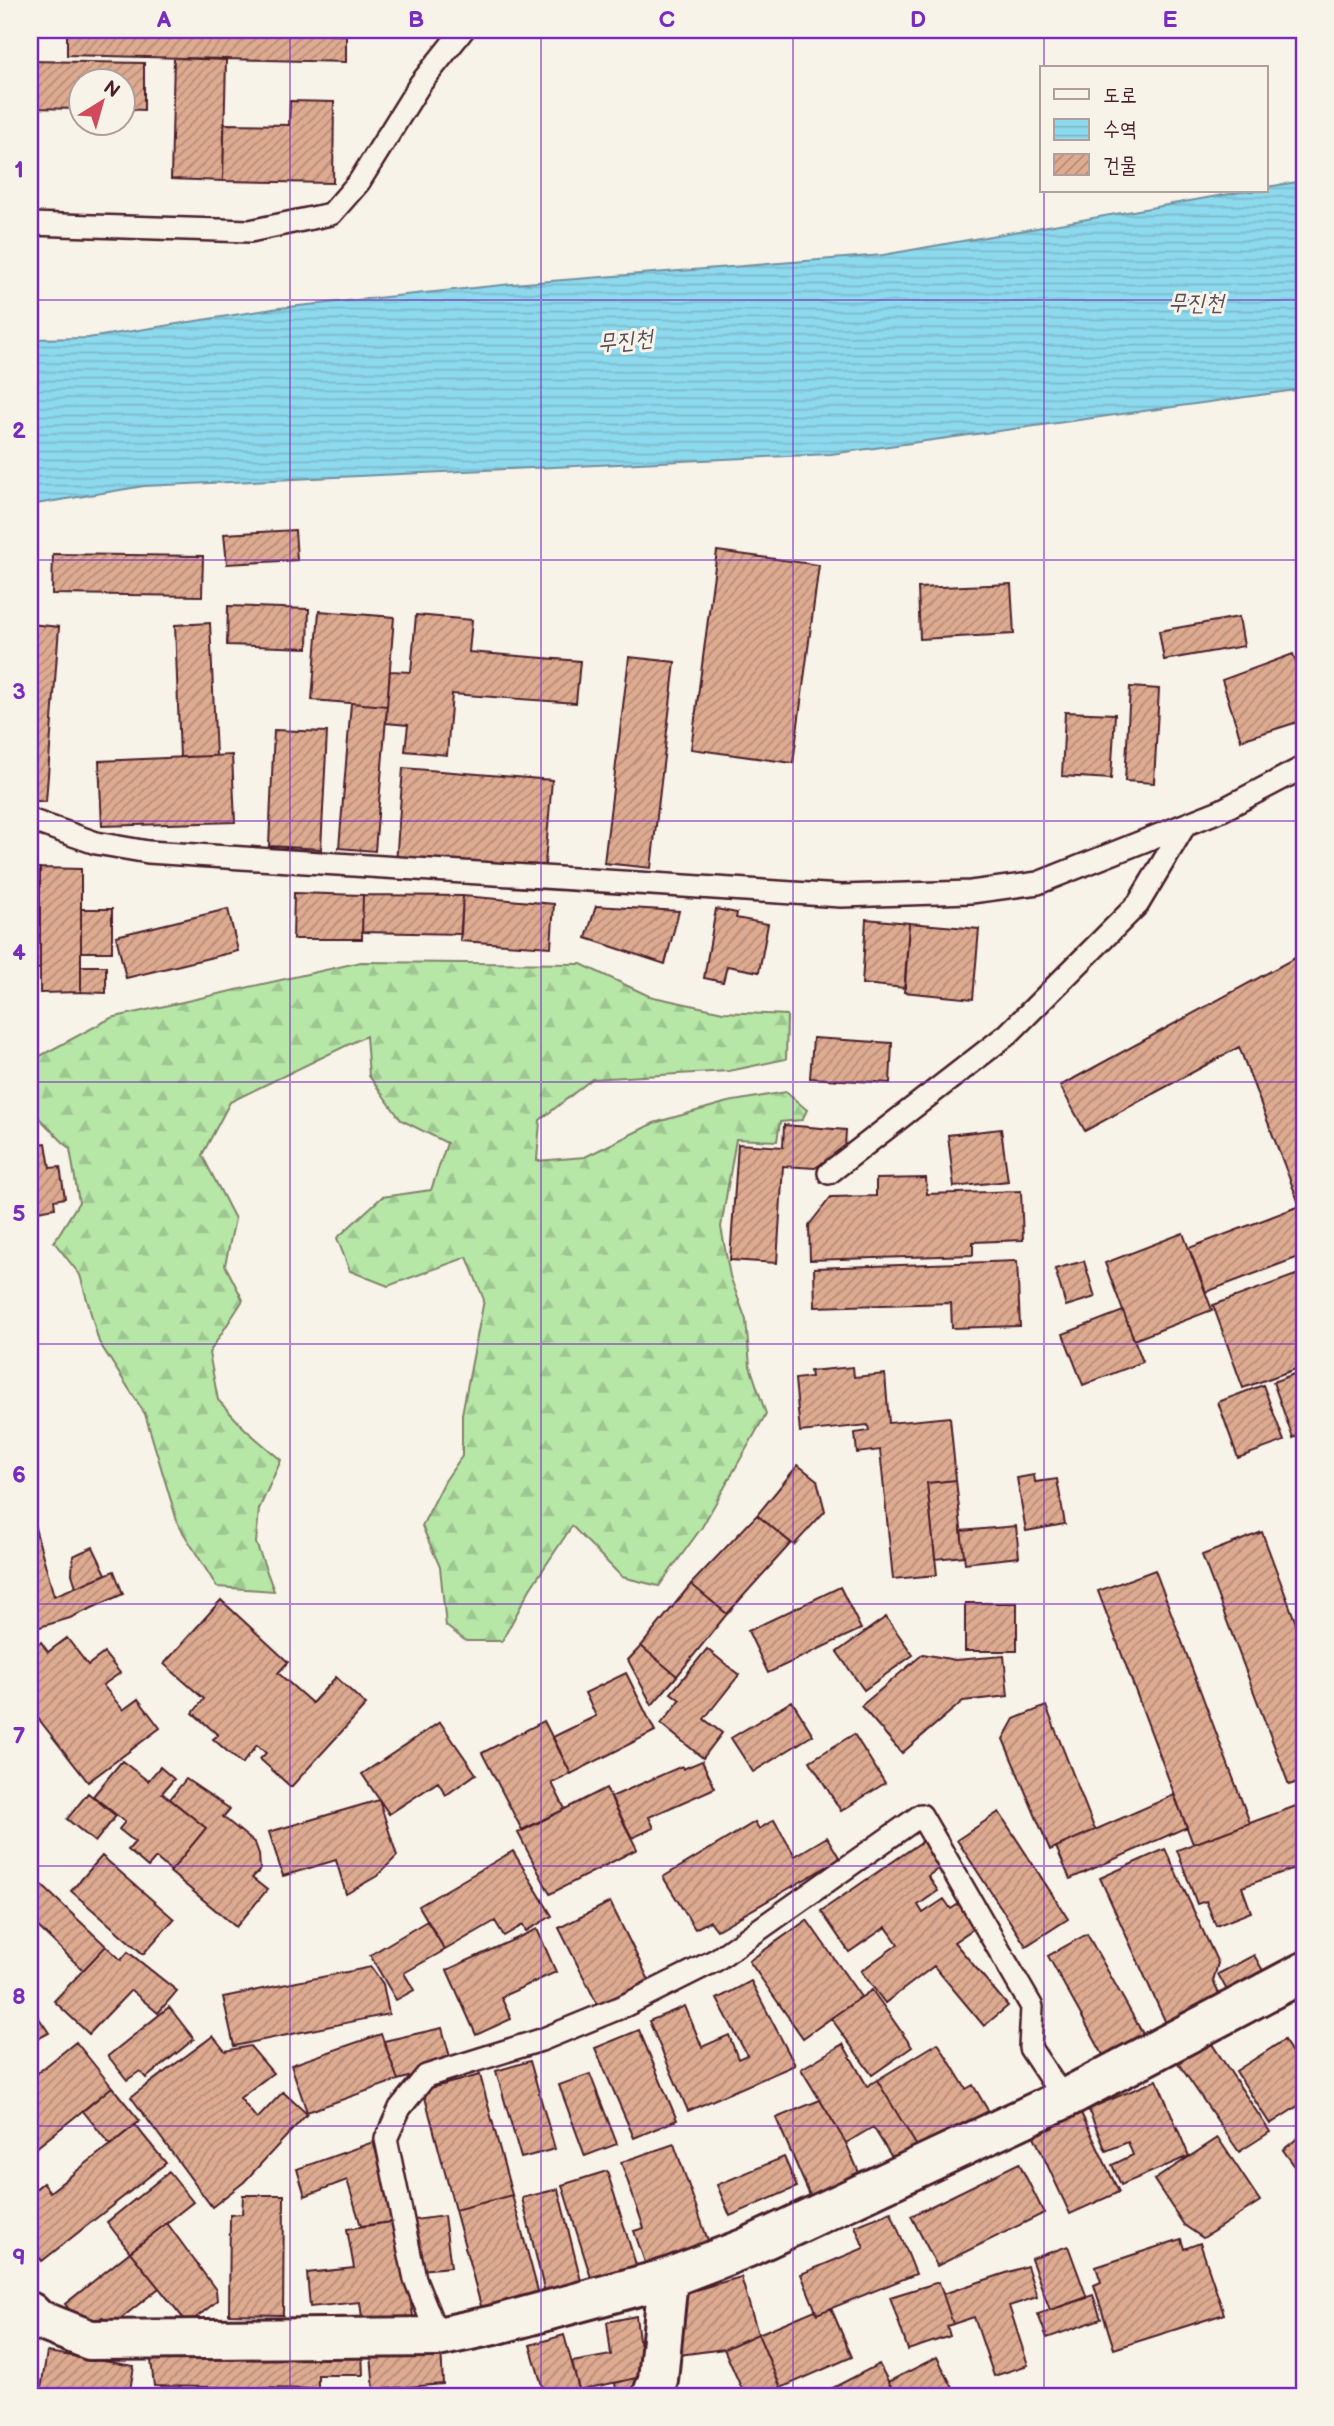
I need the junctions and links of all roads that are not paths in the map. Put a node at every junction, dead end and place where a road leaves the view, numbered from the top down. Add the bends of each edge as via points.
1 (463, 30) edge
2 (30, 224) edge
3 (1304, 767) edge
4 (30, 820) edge
5 (1185, 825) junction
6 (829, 1173) dead end
7 (1304, 1972) edge
8 (1064, 2099) junction
9 (668, 2278) junction
10 (30, 2312) edge
11 (438, 2337) junction
12 (652, 2396) edge

1 - 2 lane via 420,84 359,182 331,214 250,231
3 - 5 lane
4 - 5 lane via 96,843 148,852 841,897 971,892 1038,883
5 - 6 lane via 1138,904 1008,1034
7 - 8 street
8 - 9 street via 746,2248
8 - 11 lane via 1030,2048 1032,2007 921,1815 716,1960 624,2006 541,2040 426,2076 400,2108 386,2139 415,2279
9 - 11 street
9 - 12 street via 658,2380
10 - 11 street via 90,2340

